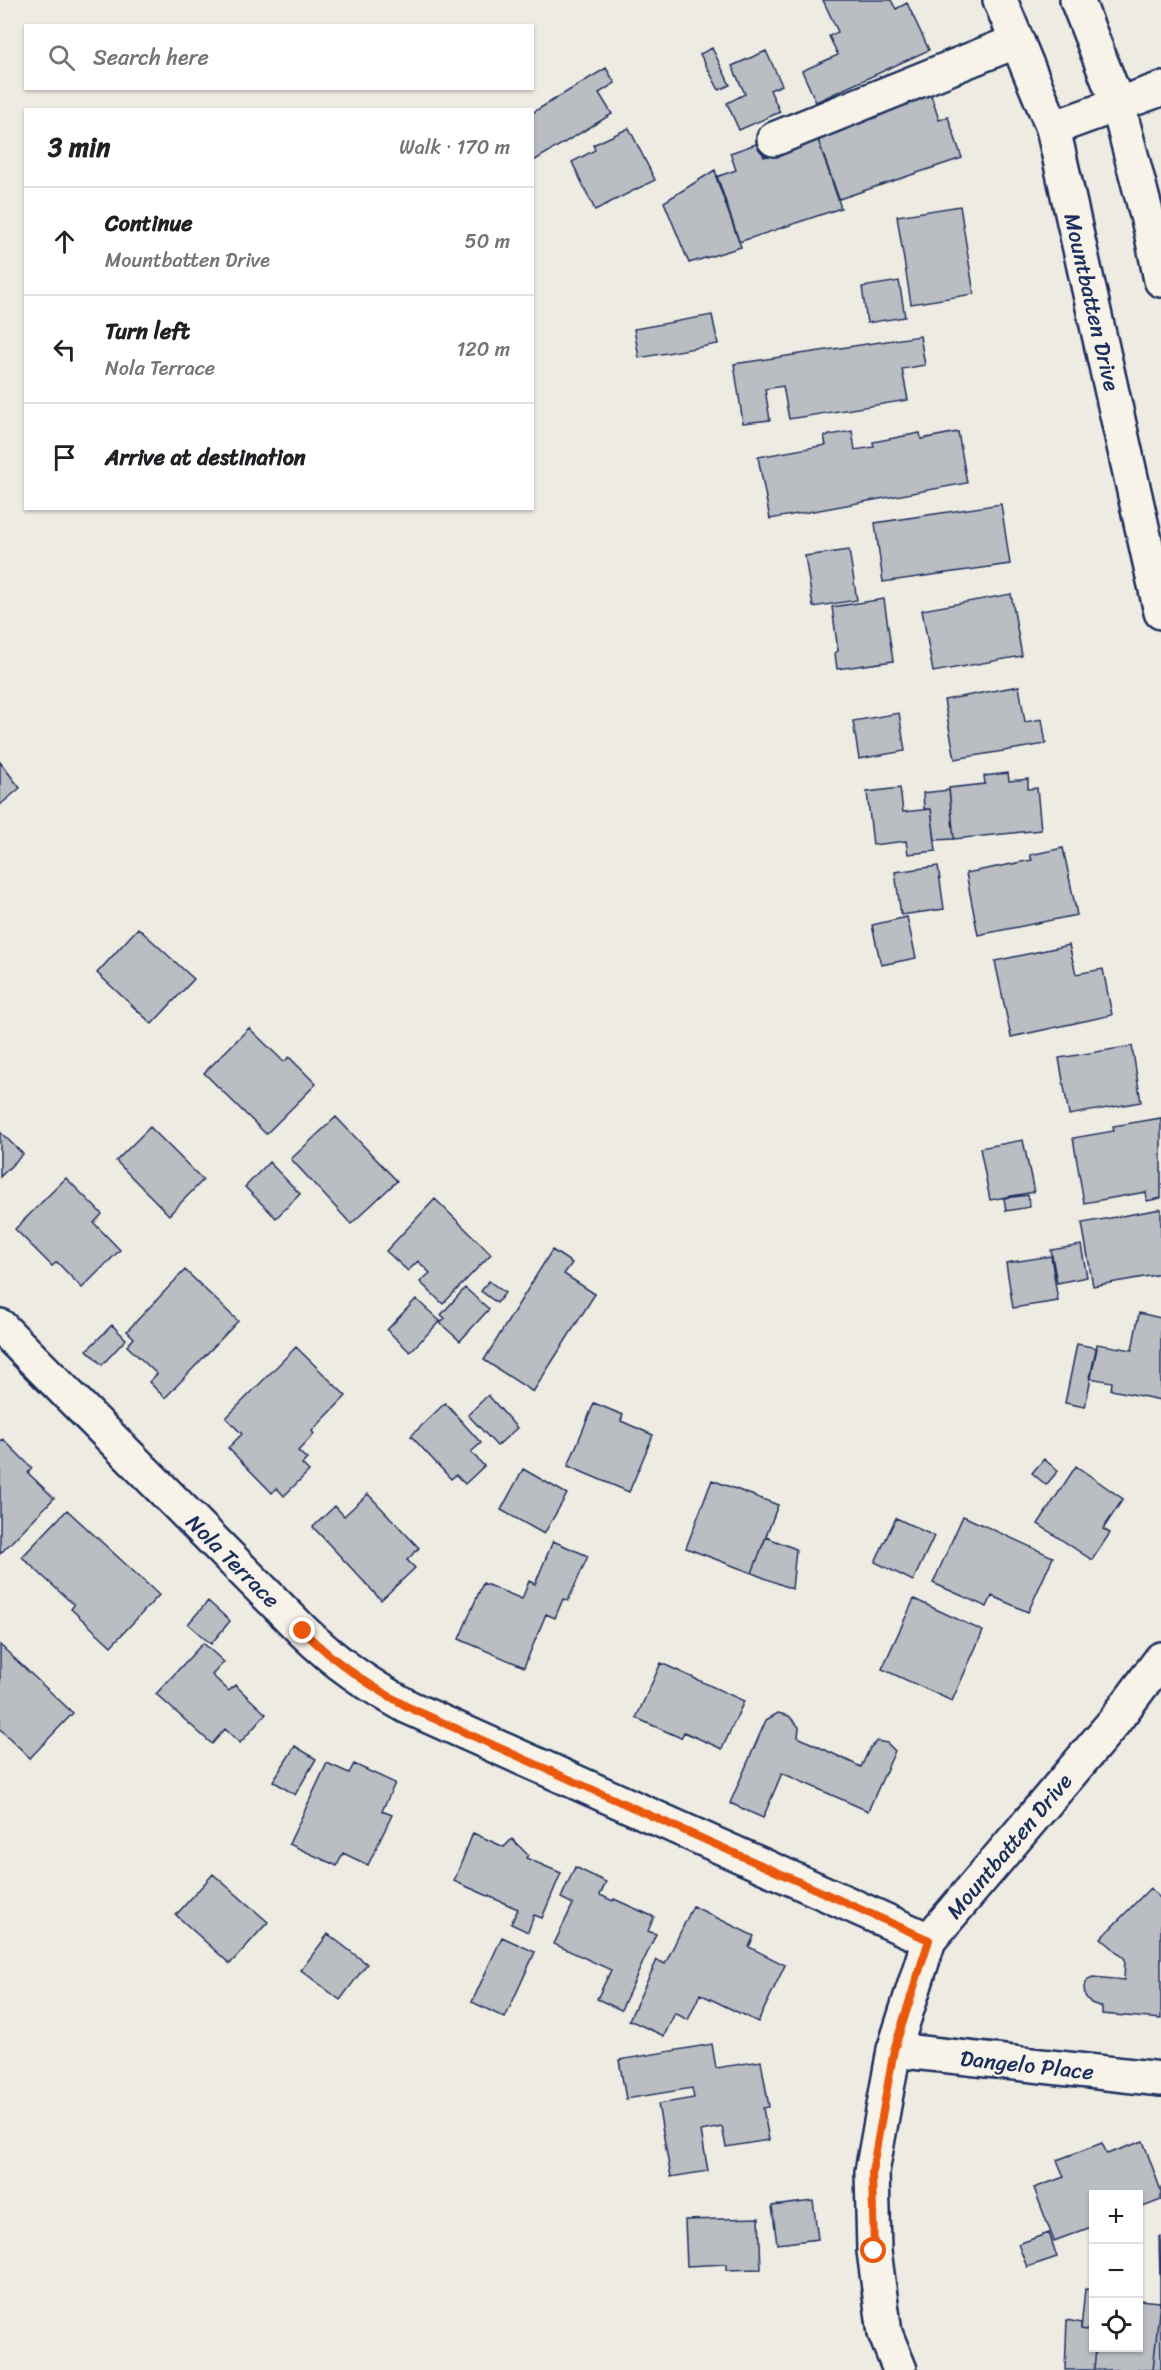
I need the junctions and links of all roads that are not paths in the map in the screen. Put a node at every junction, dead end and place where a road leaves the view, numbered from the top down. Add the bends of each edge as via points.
1 (1000, 0) edge
2 (1077, 0) edge
3 (1017, 41) junction
4 (1161, 89) edge
5 (1118, 105) junction
6 (1053, 128) junction
7 (774, 139) dead end
8 (1161, 280) edge
9 (1161, 612) edge
10 (0, 1326) edge
11 (1161, 1659) edge
12 (929, 1940) junction
13 (894, 2050) junction
14 (1161, 2079) edge
15 (900, 2370) edge

1 - 3 main road, Mountbatten Drive
2 - 5 main road
3 - 6 main road, Mountbatten Drive
3 - 7 main road
4 - 5 main road
5 - 6 main road
5 - 8 main road
6 - 9 main road, Mountbatten Drive
10 - 12 main road, Nola Terrace via 303,1631 365,1683 408,1707
11 - 12 main road, Mountbatten Drive via 1114,1722
12 - 13 main road, Mountbatten Drive
13 - 14 main road, Dangelo Place
13 - 15 main road, Mountbatten Drive via 872,2172 874,2251 885,2333

